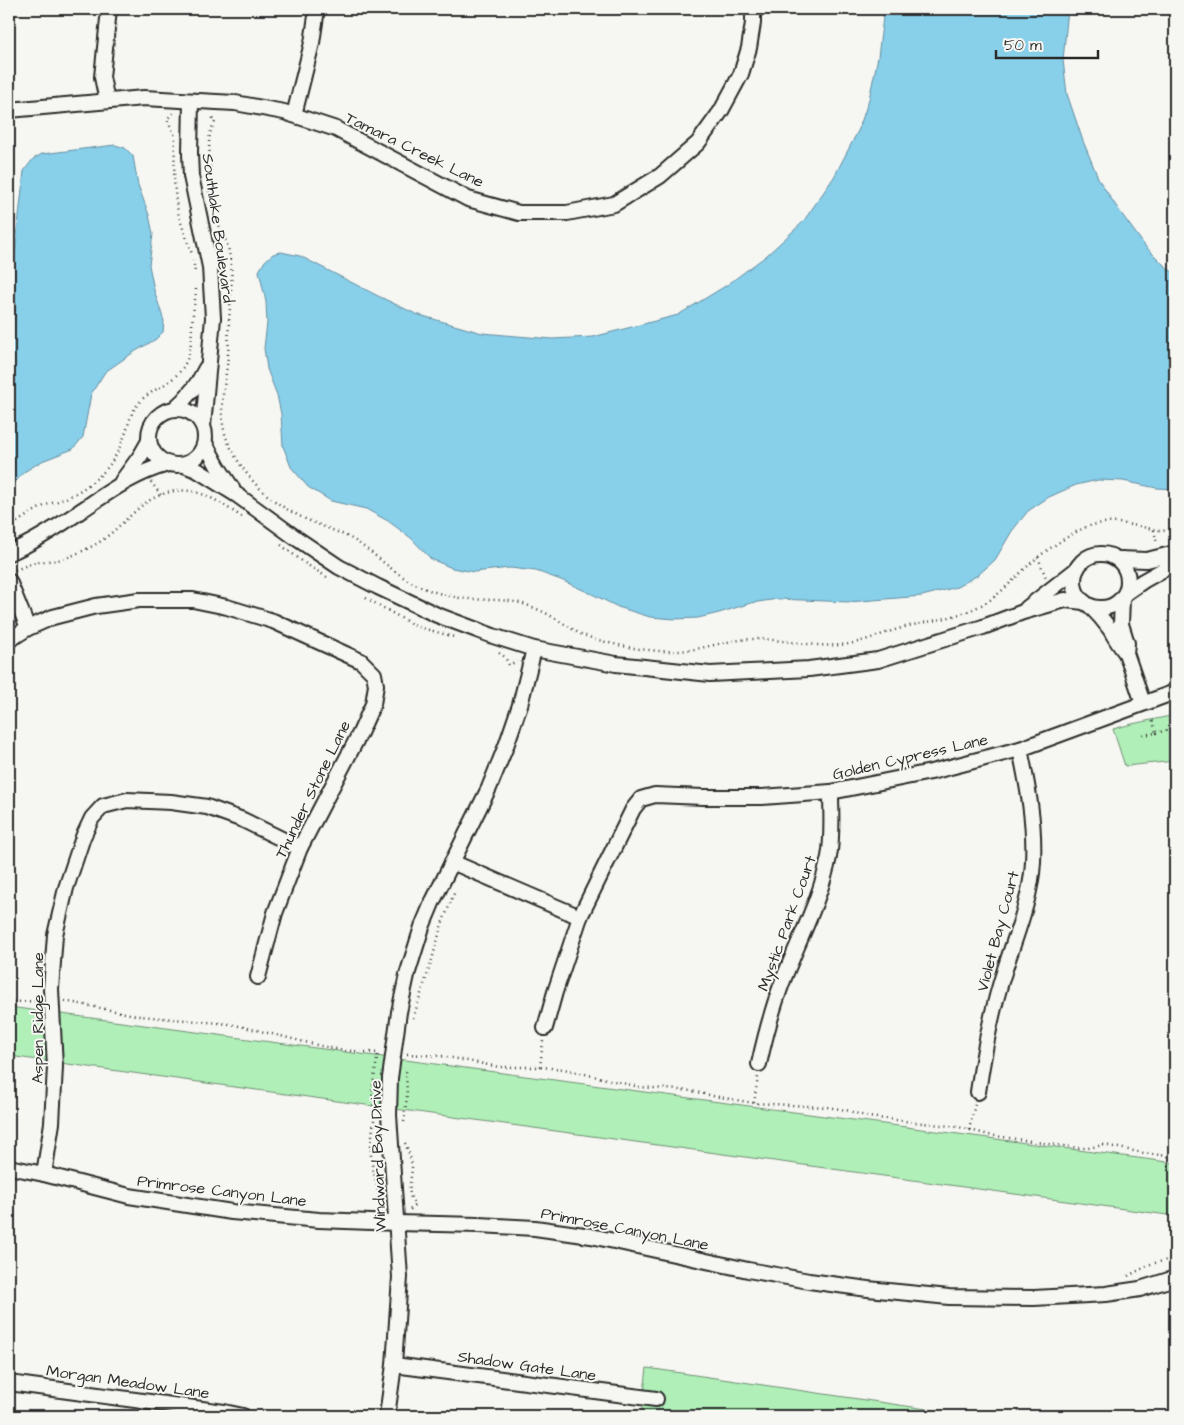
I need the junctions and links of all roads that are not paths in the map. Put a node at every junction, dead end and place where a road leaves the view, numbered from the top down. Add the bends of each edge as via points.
1 (109, 9) edge
2 (317, 9) edge
3 (752, 9) edge
4 (107, 101) junction
5 (193, 101) junction
6 (9, 110) edge
7 (294, 115) junction
8 (209, 360) junction
9 (174, 409) junction
10 (203, 426) junction
11 (149, 441) junction
12 (205, 443) junction
13 (168, 464) junction
14 (184, 465) junction
15 (118, 485) junction
16 (237, 495) junction
17 (9, 553) edge
18 (1175, 554) edge
19 (1118, 559) junction
20 (1175, 564) edge
21 (1077, 569) junction
22 (9, 581) edge
23 (1125, 595) junction
24 (1087, 604) junction
25 (1023, 612) junction
26 (28, 628) junction
27 (9, 640) edge
28 (533, 652) junction
29 (1126, 653) junction
30 (1175, 692) edge
31 (1144, 703) junction
32 (1020, 749) junction
33 (831, 792) junction
34 (300, 848) junction
35 (452, 862) junction
36 (580, 917) junction
37 (258, 977) dead end
38 (545, 1028) road end
39 (759, 1064) road end
40 (978, 1092) road end
41 (9, 1167) edge
42 (44, 1174) junction
43 (397, 1223) junction
44 (1175, 1278) edge
45 (394, 1365) junction
46 (9, 1382) edge
47 (656, 1400) dead end
48 (242, 1416) edge
49 (386, 1416) edge

1 - 4 street via 102,77
2 - 7 street
3 - 7 street, Tamara Creek Lane via 749,48 741,74 722,111 698,144 660,176 614,204 567,213 519,212 468,199 336,129
4 - 5 street, Tamara Creek Lane via 144,98
4 - 6 street, Tamara Creek Lane
5 - 7 street, Tamara Creek Lane via 235,103
5 - 8 street, Southlake Boulevard via 192,176 212,289
8 - 9 street, Southlake Boulevard via 200,380
8 - 10 street, Southlake Boulevard
9 - 10 street via 191,413
9 - 11 street, Southlake Boulevard via 158,416 149,432
10 - 12 street, Southlake Boulevard
11 - 13 street via 155,455
11 - 15 street, Southlake Boulevard
12 - 14 street via 198,457
12 - 16 street
13 - 14 street, Southlake Boulevard
13 - 15 street, Southlake Boulevard
14 - 16 street
15 - 17 street, Southlake Boulevard via 32,542
16 - 28 street via 338,566 437,615
18 - 19 street via 1147,560
19 - 21 street via 1100,553 1082,561
19 - 23 street via 1128,575
20 - 23 street
21 - 24 street via 1074,588
21 - 25 street
22 - 26 street
23 - 24 street via 1108,608 1099,609
23 - 29 street via 1121,624 1127,644
24 - 25 street via 1065,600
24 - 29 street via 1103,620
25 - 28 street via 878,660 809,669 710,674
26 - 27 street
26 - 34 street, Thunder Stone Lane via 53,617 96,606 139,600 193,600 273,621 361,661 374,674 373,704
28 - 35 street, Windward Bay Drive via 506,746
29 - 31 street
30 - 31 street, Golden Cypress Lane
31 - 32 street, Golden Cypress Lane
32 - 33 street, Golden Cypress Lane via 931,772
32 - 40 street, Violet Bay Court via 1034,826 1033,864 1029,895 992,1016
33 - 36 street, Golden Cypress Lane via 762,797 655,795 641,799 633,809
33 - 39 street, Mystic Park Court via 831,831 824,881 782,983
34 - 37 street, Thunder Stone Lane via 275,913
34 - 42 street, Aspen Ridge Lane via 243,820 207,807 127,800 103,806 92,818 66,888 55,935 51,989 55,1067 52,1123
35 - 36 street
35 - 43 street, Windward Bay Drive via 415,948 396,1029 389,1116
36 - 38 street
41 - 42 street, Primrose Canyon Lane
42 - 43 street, Primrose Canyon Lane via 130,1196 232,1212
43 - 44 street, Primrose Canyon Lane via 535,1228 591,1236 809,1281 949,1297 1034,1298 1106,1294 1140,1289
43 - 45 street, Windward Bay Drive via 400,1277
45 - 47 street, Shadow Gate Lane
45 - 49 street, Windward Bay Drive
46 - 48 street, Morgan Meadow Lane

